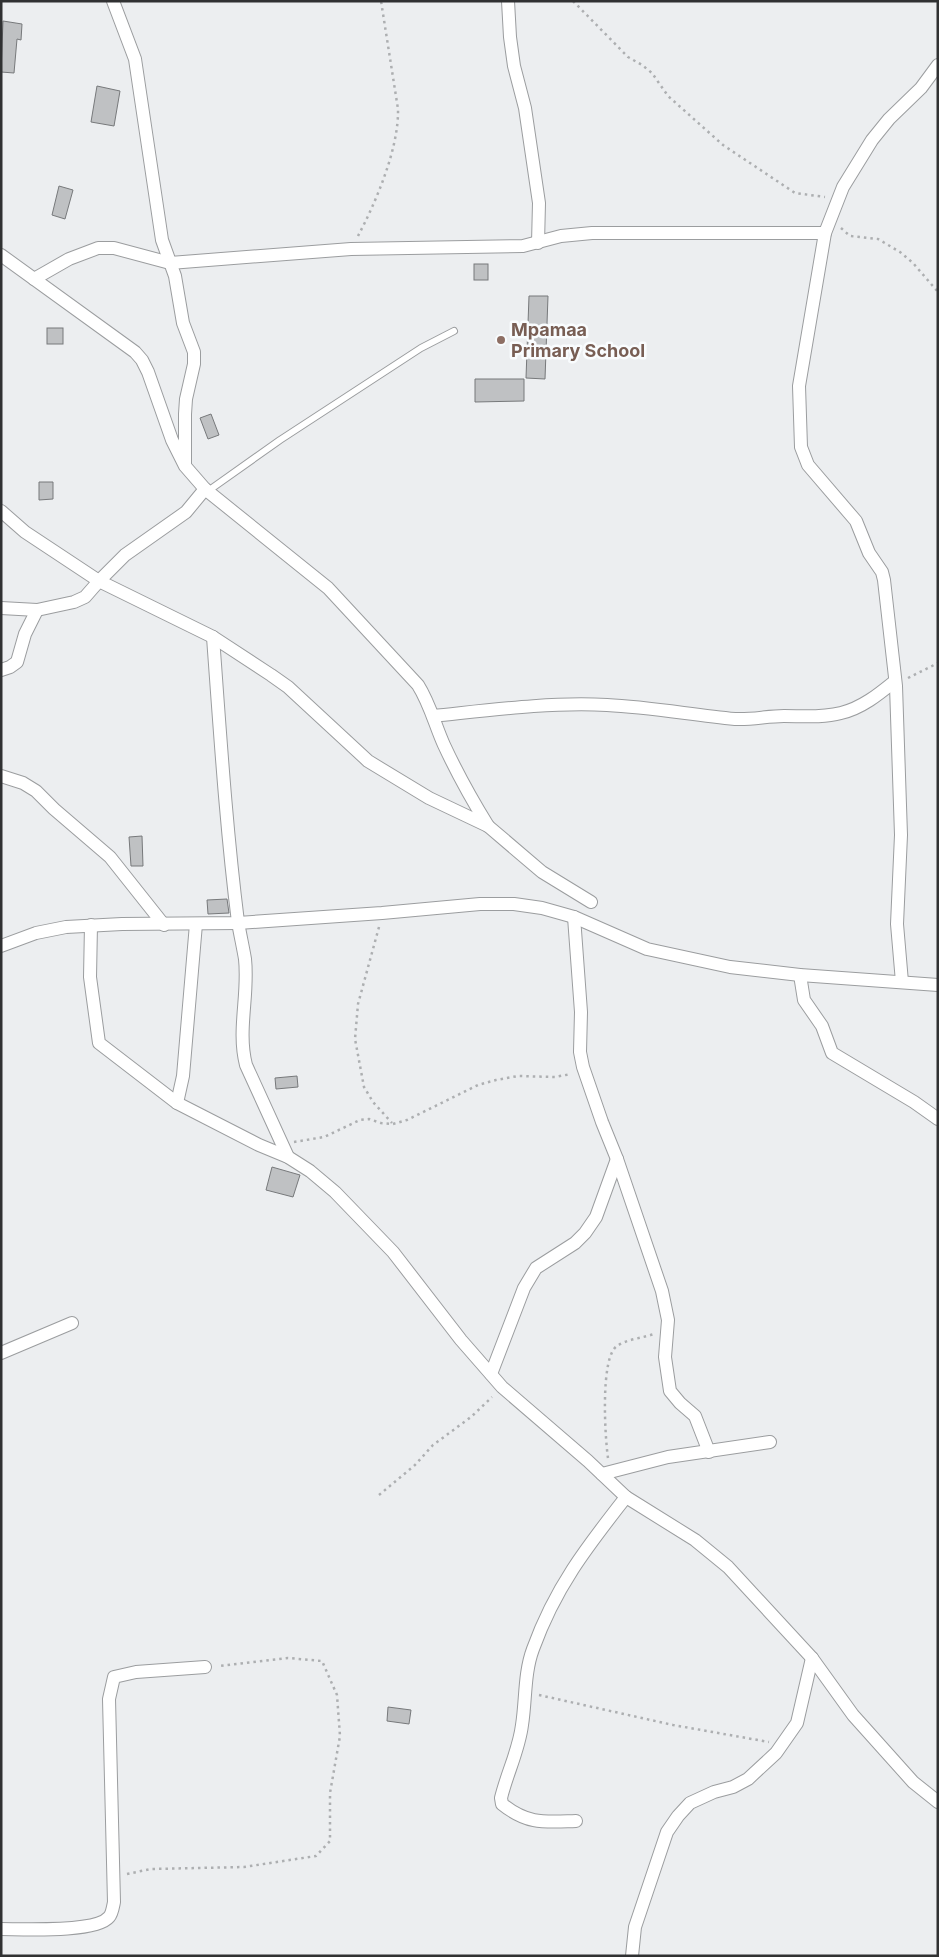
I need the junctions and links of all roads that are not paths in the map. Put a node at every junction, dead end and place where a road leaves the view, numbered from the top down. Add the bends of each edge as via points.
1 (113, 1) edge
2 (508, 1) edge
3 (938, 65) edge
4 (825, 233) junction
5 (538, 243) junction
6 (1, 255) edge
7 (170, 263) junction
8 (34, 278) junction
9 (454, 331) dead end
10 (185, 466) junction
11 (207, 490) junction
12 (1, 512) edge
13 (99, 581) junction
14 (1, 608) edge
15 (37, 610) junction
16 (213, 637) junction
17 (1, 670) edge
18 (896, 684) junction
19 (434, 716) junction
20 (1, 776) edge
21 (488, 826) junction
22 (591, 902) dead end
23 (574, 917) junction
24 (238, 923) junction
25 (196, 924) junction
26 (91, 925) junction
27 (164, 925) junction
28 (1, 946) edge
29 (800, 975) junction
30 (902, 982) junction
31 (938, 985) edge
32 (177, 1103) junction
33 (938, 1119) edge
34 (288, 1157) junction
35 (618, 1159) junction
36 (72, 1323) dead end
37 (1, 1353) edge
38 (491, 1374) junction
39 (770, 1442) dead end
40 (710, 1452) junction
41 (606, 1473) junction
42 (626, 1497) junction
43 (812, 1658) junction
44 (205, 1667) road end
45 (938, 1802) edge
46 (576, 1821) dead end
47 (1, 1929) edge
48 (632, 1956) edge

1 - 7 street via 135,59 162,240
2 - 5 street via 513,56 525,108 539,203
3 - 4 street via 872,140 849,176
4 - 5 street via 592,233 560,236
4 - 18 street via 799,386 802,447 808,465 856,520 869,552 882,572
5 - 7 street via 351,249
6 - 8 street
7 - 8 street via 114,248 98,248 68,259
7 - 10 street via 194,358 184,414
8 - 10 street via 142,360
9 - 11 lane via 420,348
10 - 11 street
11 - 13 street via 186,512 125,555
11 - 19 street via 328,588 418,685
12 - 13 street via 25,532
13 - 15 street via 85,597
13 - 16 street
14 - 15 street
15 - 17 street via 25,634 17,662
16 - 21 street via 288,687 368,761 429,798
16 - 24 street
18 - 19 street via 856,707 825,716 776,716 755,720 644,707 553,704
18 - 30 street via 902,835 897,924
19 - 21 street via 444,746
20 - 27 street via 36,791 110,857
21 - 22 street via 542,872
23 - 24 street via 514,904 480,904
23 - 29 street via 655,951 730,967
23 - 35 street via 581,1012 580,1052 602,1122
24 - 25 street
24 - 34 street via 247,982 243,1052
25 - 27 street
25 - 32 street via 183,1076
26 - 27 street
26 - 28 street via 66,926 36,933
26 - 32 street via 90,977 99,1043
29 - 30 street
29 - 33 street via 804,1000 822,1026 832,1053
30 - 31 street
32 - 34 street
34 - 38 street via 329,1187 393,1252
35 - 38 street via 596,1217 585,1233 536,1268 524,1288
35 - 40 street via 658,1276 668,1320 664,1357 670,1391 695,1416
36 - 37 street
38 - 41 street via 502,1387
39 - 40 street
40 - 41 street via 668,1456
41 - 42 street
42 - 43 street via 710,1550
42 - 46 street via 573,1566 551,1604 532,1651 522,1726 501,1798 502,1804 527,1820
43 - 45 street via 853,1715 913,1782
43 - 48 street via 797,1723 776,1753 733,1787 701,1796 690,1803 668,1832 635,1927
44 - 47 street via 136,1672 114,1677 109,1699 114,1902 109,1917 98,1924 76,1928

